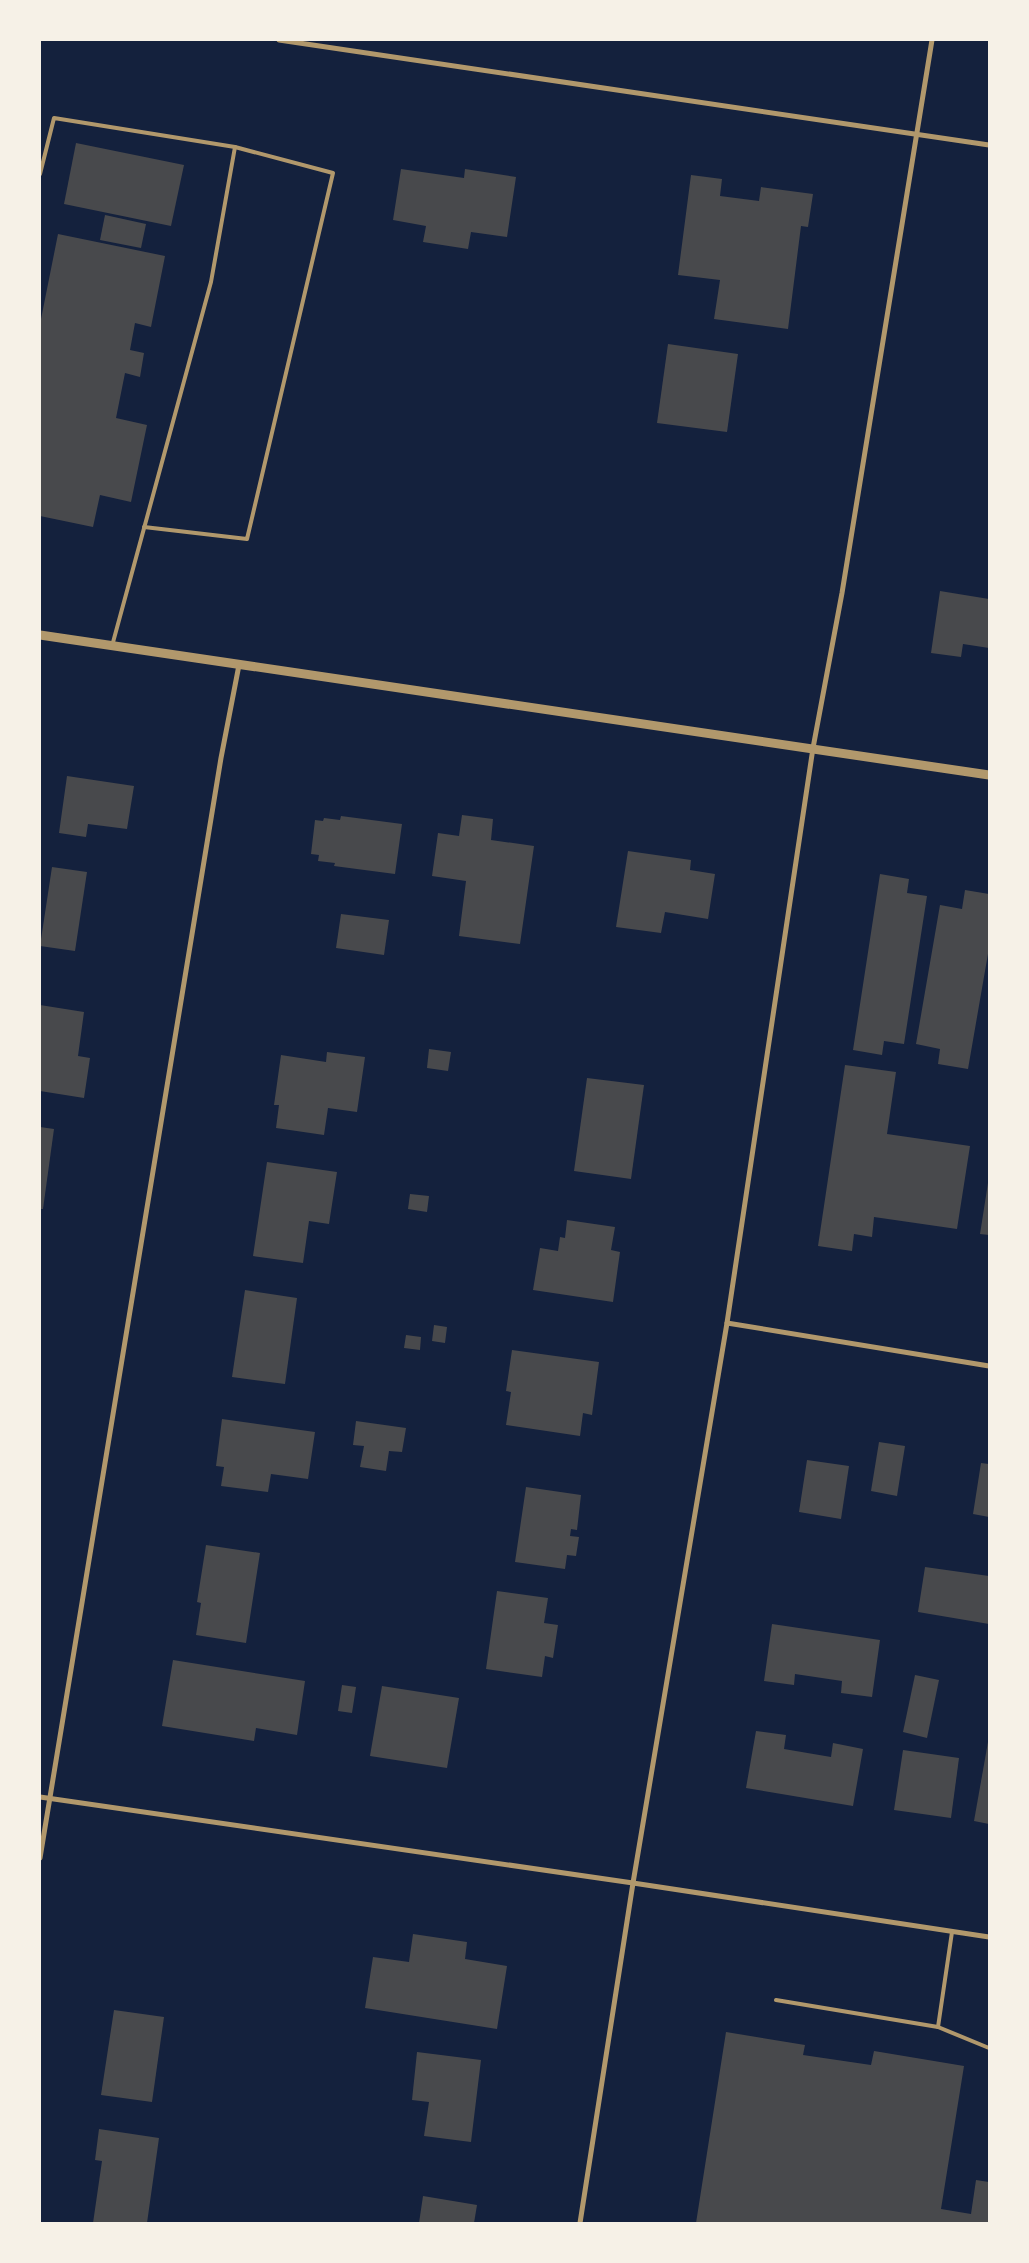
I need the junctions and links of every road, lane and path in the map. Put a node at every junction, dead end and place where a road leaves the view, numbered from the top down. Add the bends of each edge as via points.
1 (280, 40) edge
2 (932, 40) edge
3 (917, 134) junction
4 (989, 145) edge
5 (235, 147) junction
6 (40, 174) edge
7 (144, 527) junction
8 (40, 635) edge
9 (112, 646) junction
10 (239, 665) junction
11 (813, 748) junction
12 (989, 775) edge
13 (727, 1323) junction
14 (989, 1366) edge
15 (40, 1798) edge
16 (50, 1799) junction
17 (40, 1858) edge
18 (633, 1883) junction
19 (952, 1932) junction
20 (989, 1938) edge
21 (776, 2000) dead end
22 (938, 2027) junction
23 (989, 2048) edge
24 (580, 2223) edge

1 - 3 street
2 - 3 street
3 - 4 street
3 - 11 street via 842,593
5 - 6 lane via 54,118
5 - 7 lane via 211,282
5 - 7 lane via 333,173 250,529 247,539
7 - 9 lane
8 - 9 street
9 - 10 street
10 - 11 street
10 - 16 street
11 - 12 street
11 - 13 street
13 - 14 street
13 - 18 street
15 - 16 street
16 - 17 street
16 - 18 street
18 - 19 street
18 - 24 street
19 - 20 street
19 - 22 lane
21 - 22 lane
22 - 23 lane

